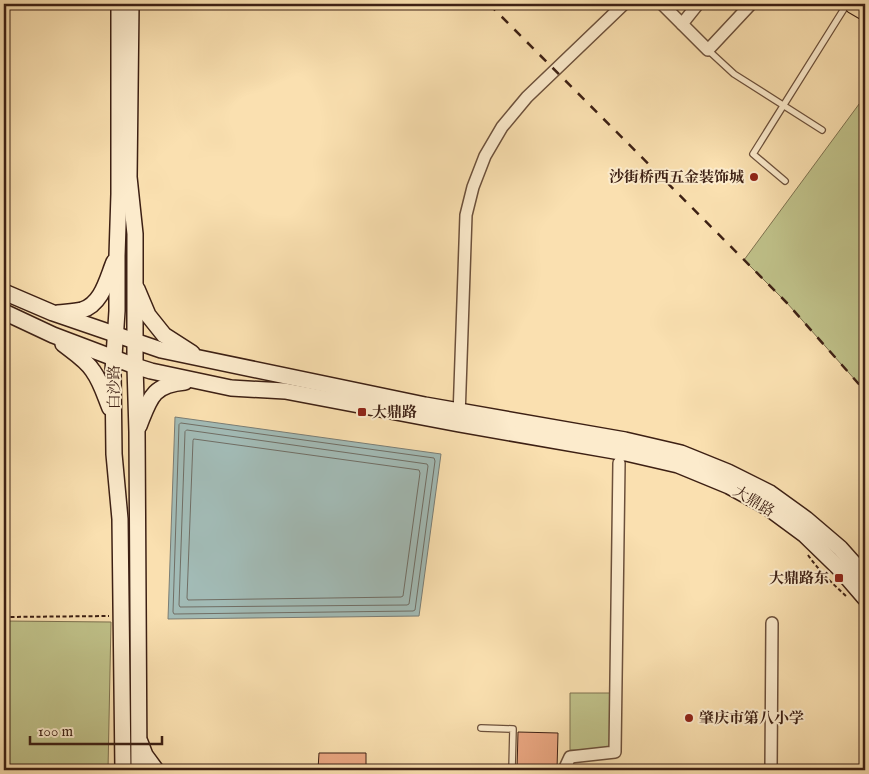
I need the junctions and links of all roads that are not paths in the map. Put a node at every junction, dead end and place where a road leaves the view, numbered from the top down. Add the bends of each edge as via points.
1 (119, 4) edge
2 (131, 4) edge
3 (624, 4) edge
4 (662, 4) edge
5 (698, 4) edge
6 (847, 4) edge
7 (853, 4) edge
8 (746, 5) edge
9 (865, 11) edge
10 (682, 24) junction
11 (708, 50) junction
12 (783, 105) junction
13 (822, 130) dead end
14 (785, 181) dead end
15 (117, 256) junction
16 (134, 282) junction
17 (4, 292) edge
18 (4, 312) edge
19 (52, 313) junction
20 (53, 335) junction
21 (116, 335) junction
22 (135, 342) junction
23 (114, 358) junction
24 (200, 358) junction
25 (135, 366) junction
26 (199, 382) junction
27 (114, 417) junction
28 (459, 418) junction
29 (137, 432) junction
30 (620, 462) dead end
31 (865, 576) edge
32 (859, 600) edge
33 (772, 623) dead end
34 (481, 728) dead end
35 (138, 736) junction
36 (123, 770) edge
37 (139, 770) edge
38 (156, 770) edge
39 (512, 770) edge
40 (564, 770) edge
41 (771, 770) edge

1 - 15 main road, 白沙路
2 - 16 main road, 白沙路 via 130,177 135,234
3 - 28 street via 527,97 502,127 485,156 466,215
4 - 10 street
5 - 10 street
6 - 12 lane
7 - 9 main road
8 - 11 street
10 - 11 street
11 - 12 lane via 734,74
12 - 13 lane
12 - 14 lane via 753,154
15 - 19 main road via 99,299 83,310
15 - 21 main road, 白沙路
16 - 22 main road, 白沙路
16 - 24 main road via 148,315 164,335
17 - 19 main road, 大鼎路
18 - 20 main road, 大鼎路
19 - 21 main road, 大鼎路
20 - 23 main road, 大鼎路
20 - 27 main road via 94,372
21 - 22 main road, 大鼎路
21 - 23 main road, 白沙路
22 - 24 main road, 大鼎路
22 - 25 main road, 白沙路
23 - 25 main road, 大鼎路
23 - 27 main road, 白沙路
24 - 28 main road, 大鼎路
25 - 26 main road, 大鼎路
25 - 29 main road, 白沙路
26 - 28 main road, 大鼎路 via 231,388 285,391
26 - 29 main road via 170,384 155,392
27 - 36 main road, 白沙路 via 120,518
28 - 31 main road, 大鼎路 via 625,440 681,453 770,493 840,548
28 - 32 main road, 大鼎路 via 678,465 729,486 805,535 840,569
29 - 35 main road, 白沙路
30 - 40 street via 615,752 570,757
33 - 41 street
34 - 39 lane via 513,729
35 - 37 main road, 白沙路
35 - 38 main road via 145,755

